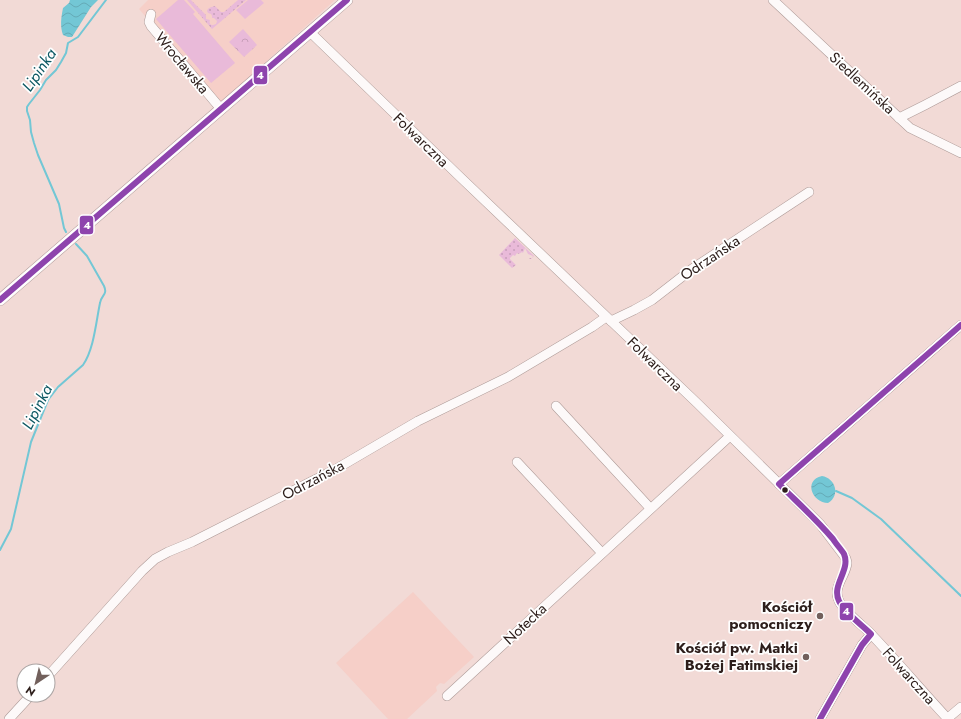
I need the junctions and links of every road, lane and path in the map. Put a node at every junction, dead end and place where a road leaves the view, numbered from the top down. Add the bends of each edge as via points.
1 (347, 0) edge
2 (773, 0) edge
3 (151, 14) dead end
4 (310, 32) junction
5 (961, 86) edge
6 (221, 109) junction
7 (899, 118) junction
8 (961, 153) edge
9 (809, 192) dead end
10 (0, 300) edge
11 (608, 319) junction
12 (961, 325) edge
13 (556, 406) dead end
14 (730, 436) junction
15 (517, 462) dead end
16 (779, 484) junction
17 (650, 508) junction
18 (602, 553) junction
19 (870, 634) junction
20 (56, 667) edge
21 (448, 696) dead end
22 (24, 703) edge
23 (961, 707) edge
24 (9, 719) edge
25 (820, 719) edge
26 (948, 719) edge

1 - 4 main road
2 - 7 street, Siedlemińska
3 - 6 street, Wrocławska via 151,26
4 - 6 main road
4 - 11 street, Folwarczna
5 - 7 street
6 - 10 main road
7 - 8 street, Siedlemińska via 910,128
9 - 11 street, Odrzańska via 692,269 652,300 634,310
11 - 14 street, Folwarczna
11 - 20 street, Odrzańska via 508,377 418,421 336,469 155,559
12 - 16 street
13 - 17 street
14 - 16 street, Folwarczna
14 - 17 street, Notecka
15 - 18 street
16 - 19 street, Folwarczna via 820,524 846,557 845,569 838,585 839,601
17 - 18 street, Notecka
18 - 21 street, Notecka
19 - 25 street
19 - 26 street, Folwarczna
22 - 24 street
23 - 26 street

